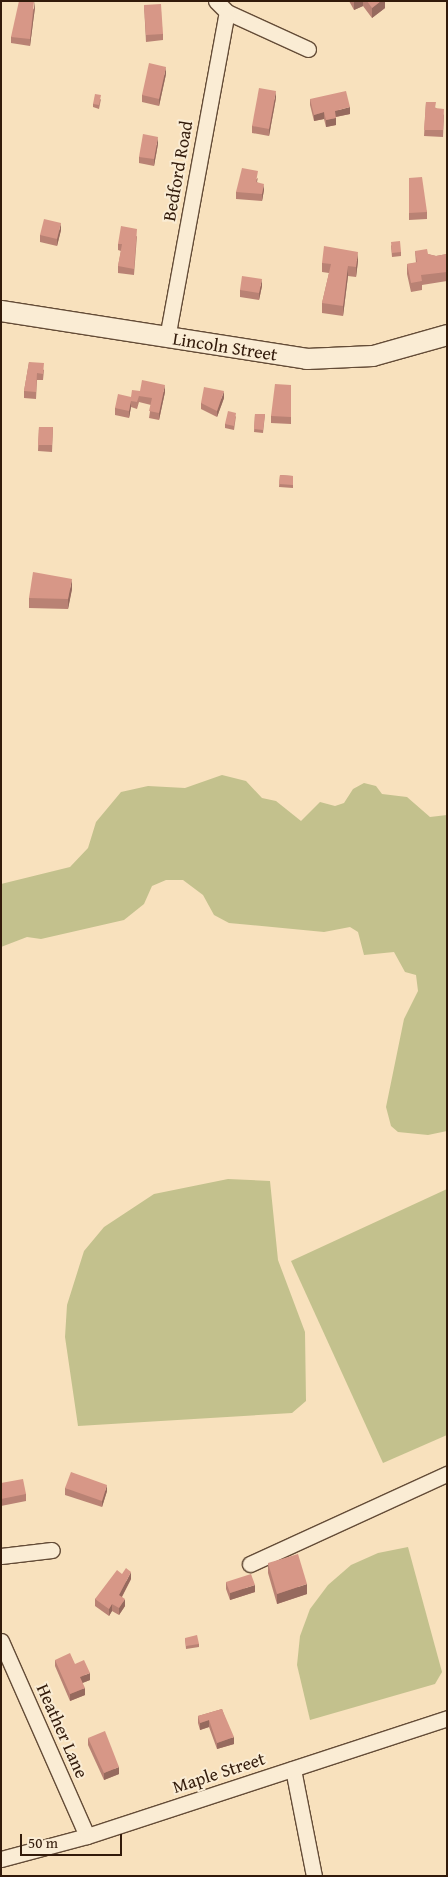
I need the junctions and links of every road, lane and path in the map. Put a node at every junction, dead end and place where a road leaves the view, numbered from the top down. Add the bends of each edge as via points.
1 (222, 6) edge
2 (308, 49) dead end
3 (1, 311) edge
4 (447, 335) edge
5 (167, 338) junction
6 (447, 1474) edge
7 (52, 1550) dead end
8 (1, 1556) edge
9 (250, 1564) dead end
10 (1, 1641) edge
11 (447, 1718) edge
12 (293, 1769) junction
13 (87, 1836) junction
14 (1, 1858) edge
15 (314, 1876) edge

1 - 2 street
1 - 5 street, Bedford Road
3 - 5 main road, Lincoln Street
4 - 5 main road, Lincoln Street via 407,348 339,360 268,356
6 - 9 street
7 - 8 street
10 - 13 street, Heather Lane
11 - 12 street, Maple Street
12 - 13 street, Maple Street
12 - 15 street
13 - 14 street, Maple Street

